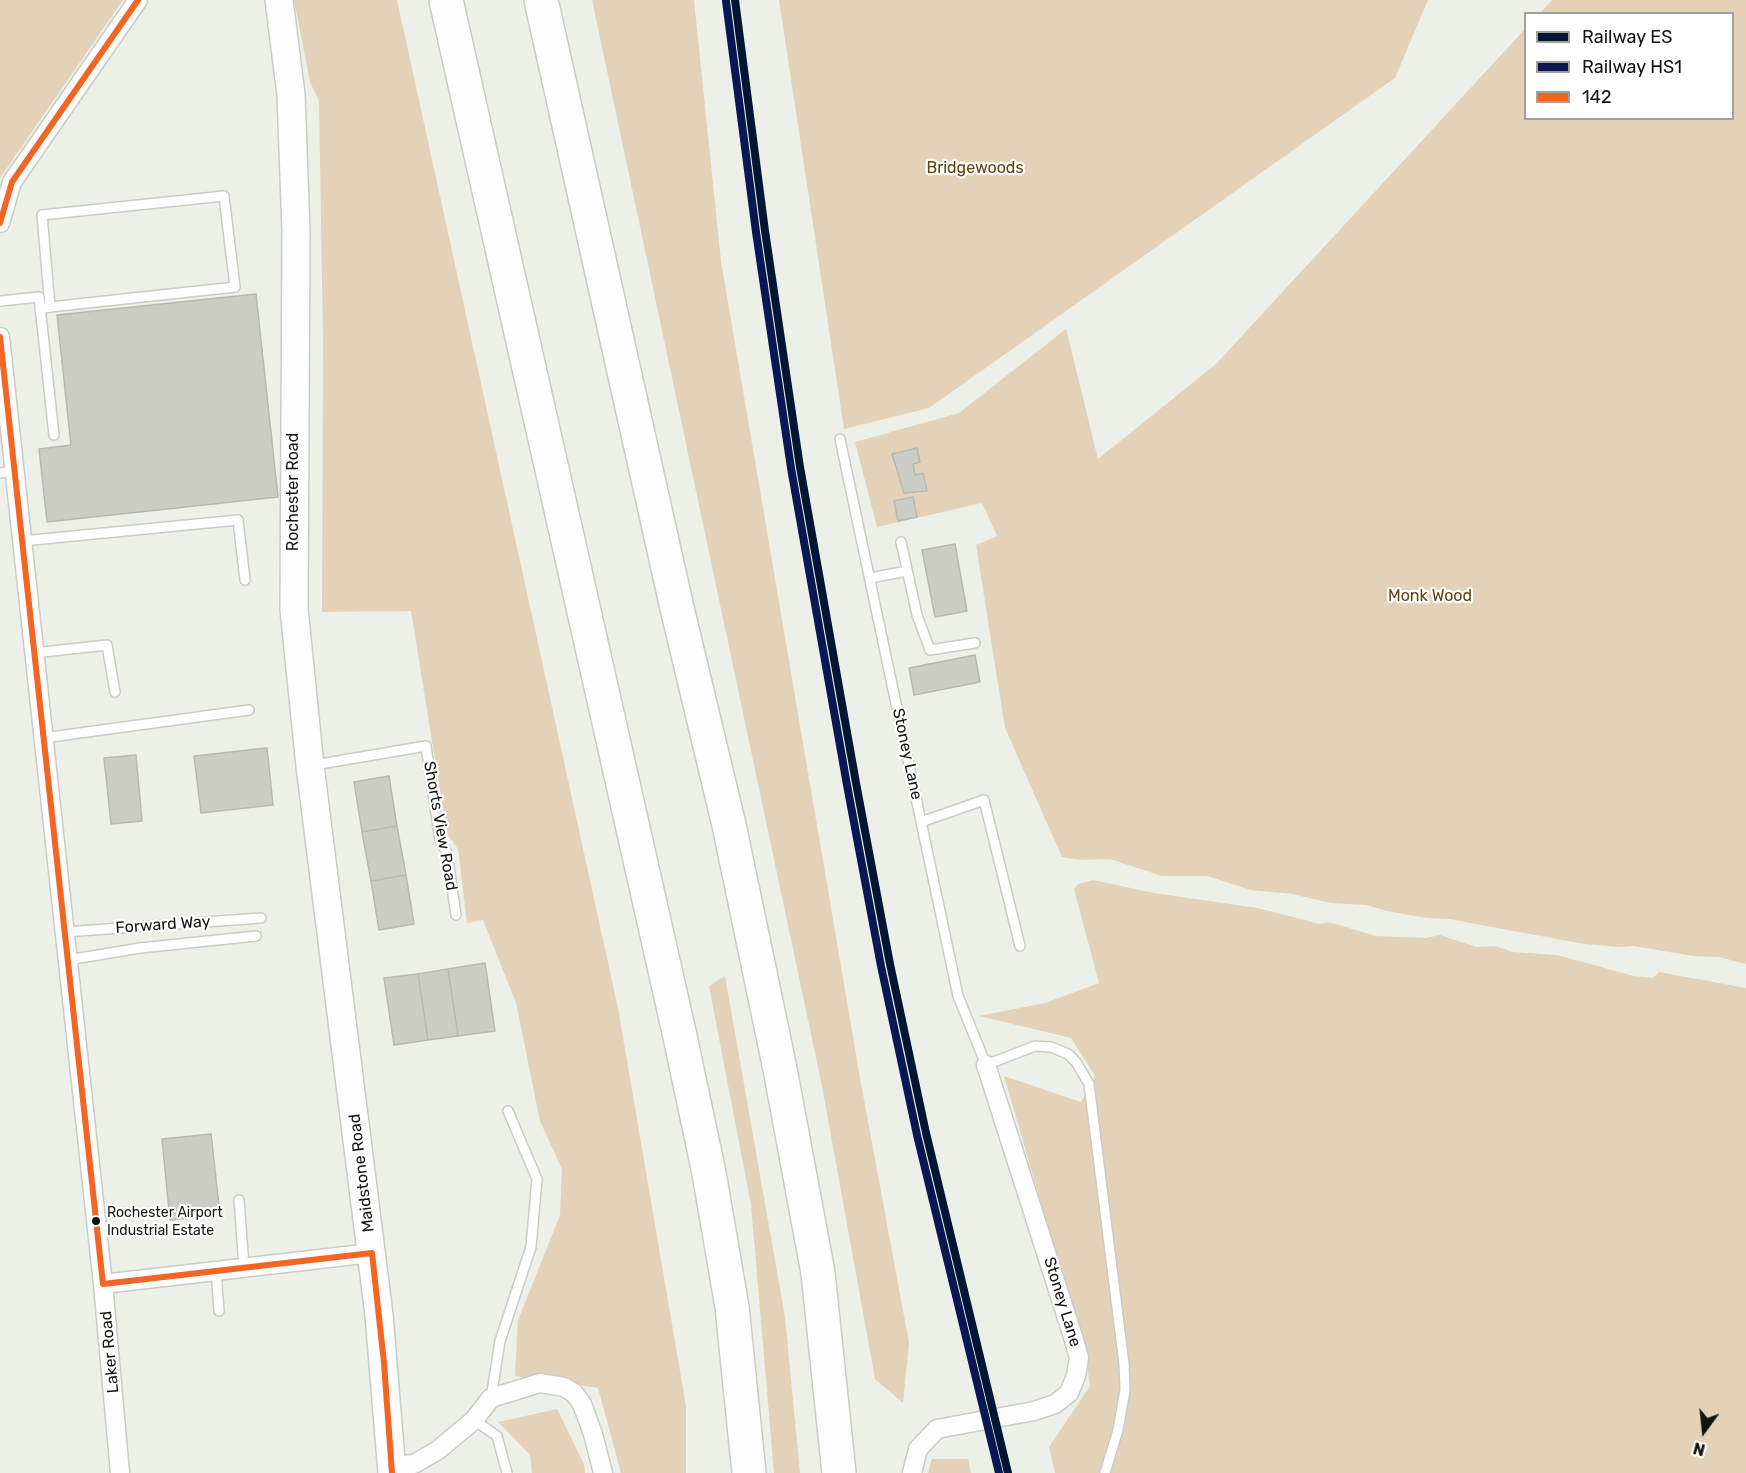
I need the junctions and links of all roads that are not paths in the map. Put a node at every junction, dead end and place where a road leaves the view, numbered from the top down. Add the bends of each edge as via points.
1 (138, 0) edge
2 (279, 0) edge
3 (446, 0) edge
4 (541, 0) edge
5 (0, 223) edge
6 (0, 301) edge
7 (50, 308) junction
8 (40, 309) junction
9 (0, 337) edge
10 (54, 435) dead end
11 (840, 439) dead end
12 (7, 472) edge
13 (22, 541) junction
14 (901, 542) dead end
15 (907, 571) junction
16 (870, 578) junction
17 (245, 580) dead end
18 (975, 643) dead end
19 (34, 653) junction
20 (115, 693) dead end
21 (249, 710) dead end
22 (43, 738) junction
23 (310, 766) junction
24 (921, 822) junction
25 (456, 915) dead end
26 (261, 918) dead end
27 (65, 932) junction
28 (256, 936) dead end
29 (1020, 946) dead end
30 (68, 960) junction
31 (338, 982) joint
32 (986, 1065) junction
33 (508, 1111) dead end
34 (239, 1200) dead end
35 (372, 1253) junction
36 (244, 1267) junction
37 (216, 1270) junction
38 (104, 1284) junction
39 (219, 1311) dead end
40 (491, 1398) junction
41 (474, 1420) junction
42 (392, 1470) edge
43 (120, 1473) edge
44 (507, 1473) edge
45 (603, 1473) edge
46 (749, 1473) edge
47 (839, 1473) edge
48 (912, 1473) edge
49 (1105, 1473) edge

1 - 5 street via 12,182
2 - 23 main road, Rochester Road via 291,95 296,231 294,609
3 - 46 highway via 706,1161 732,1307
4 - 47 highway via 729,825 780,1069 818,1273
6 - 8 lane via 39,297
7 - 7 lane via 42,215 225,196 235,287
7 - 8 lane
8 - 10 lane
9 - 12 street, Laker Road
11 - 16 lane, Stoney Lane
12 - 13 street, Laker Road
13 - 17 lane via 238,520
13 - 19 street, Laker Road
14 - 15 lane
15 - 16 lane
15 - 18 lane via 930,650
16 - 24 lane, Stoney Lane
19 - 20 lane via 107,645
19 - 22 street, Laker Road
21 - 22 lane
22 - 27 street, Laker Road
23 - 25 lane, Shorts View Road via 426,746
23 - 31 main road, Rochester Road
24 - 29 lane via 984,800
24 - 32 lane, Stoney Lane via 958,996
26 - 27 lane, Forward Way
27 - 30 street, Laker Road
28 - 30 lane
30 - 38 street, Laker Road
31 - 35 main road, Maidstone Road
32 - 48 street, Stoney Lane via 1079,1358 1076,1376 1069,1393 1055,1404 937,1429 918,1449
32 - 49 lane via 1035,1046 1051,1047 1068,1054 1089,1084 1124,1364 1125,1390
33 - 40 lane via 537,1179 531,1247 500,1341
34 - 36 lane
35 - 36 street
35 - 42 main road, Maidstone Road
36 - 37 street
37 - 38 street
37 - 39 lane
38 - 43 street, Laker Road
40 - 41 street
40 - 45 street via 540,1383 574,1393 593,1434
41 - 42 street via 424,1459
41 - 44 lane via 497,1436

